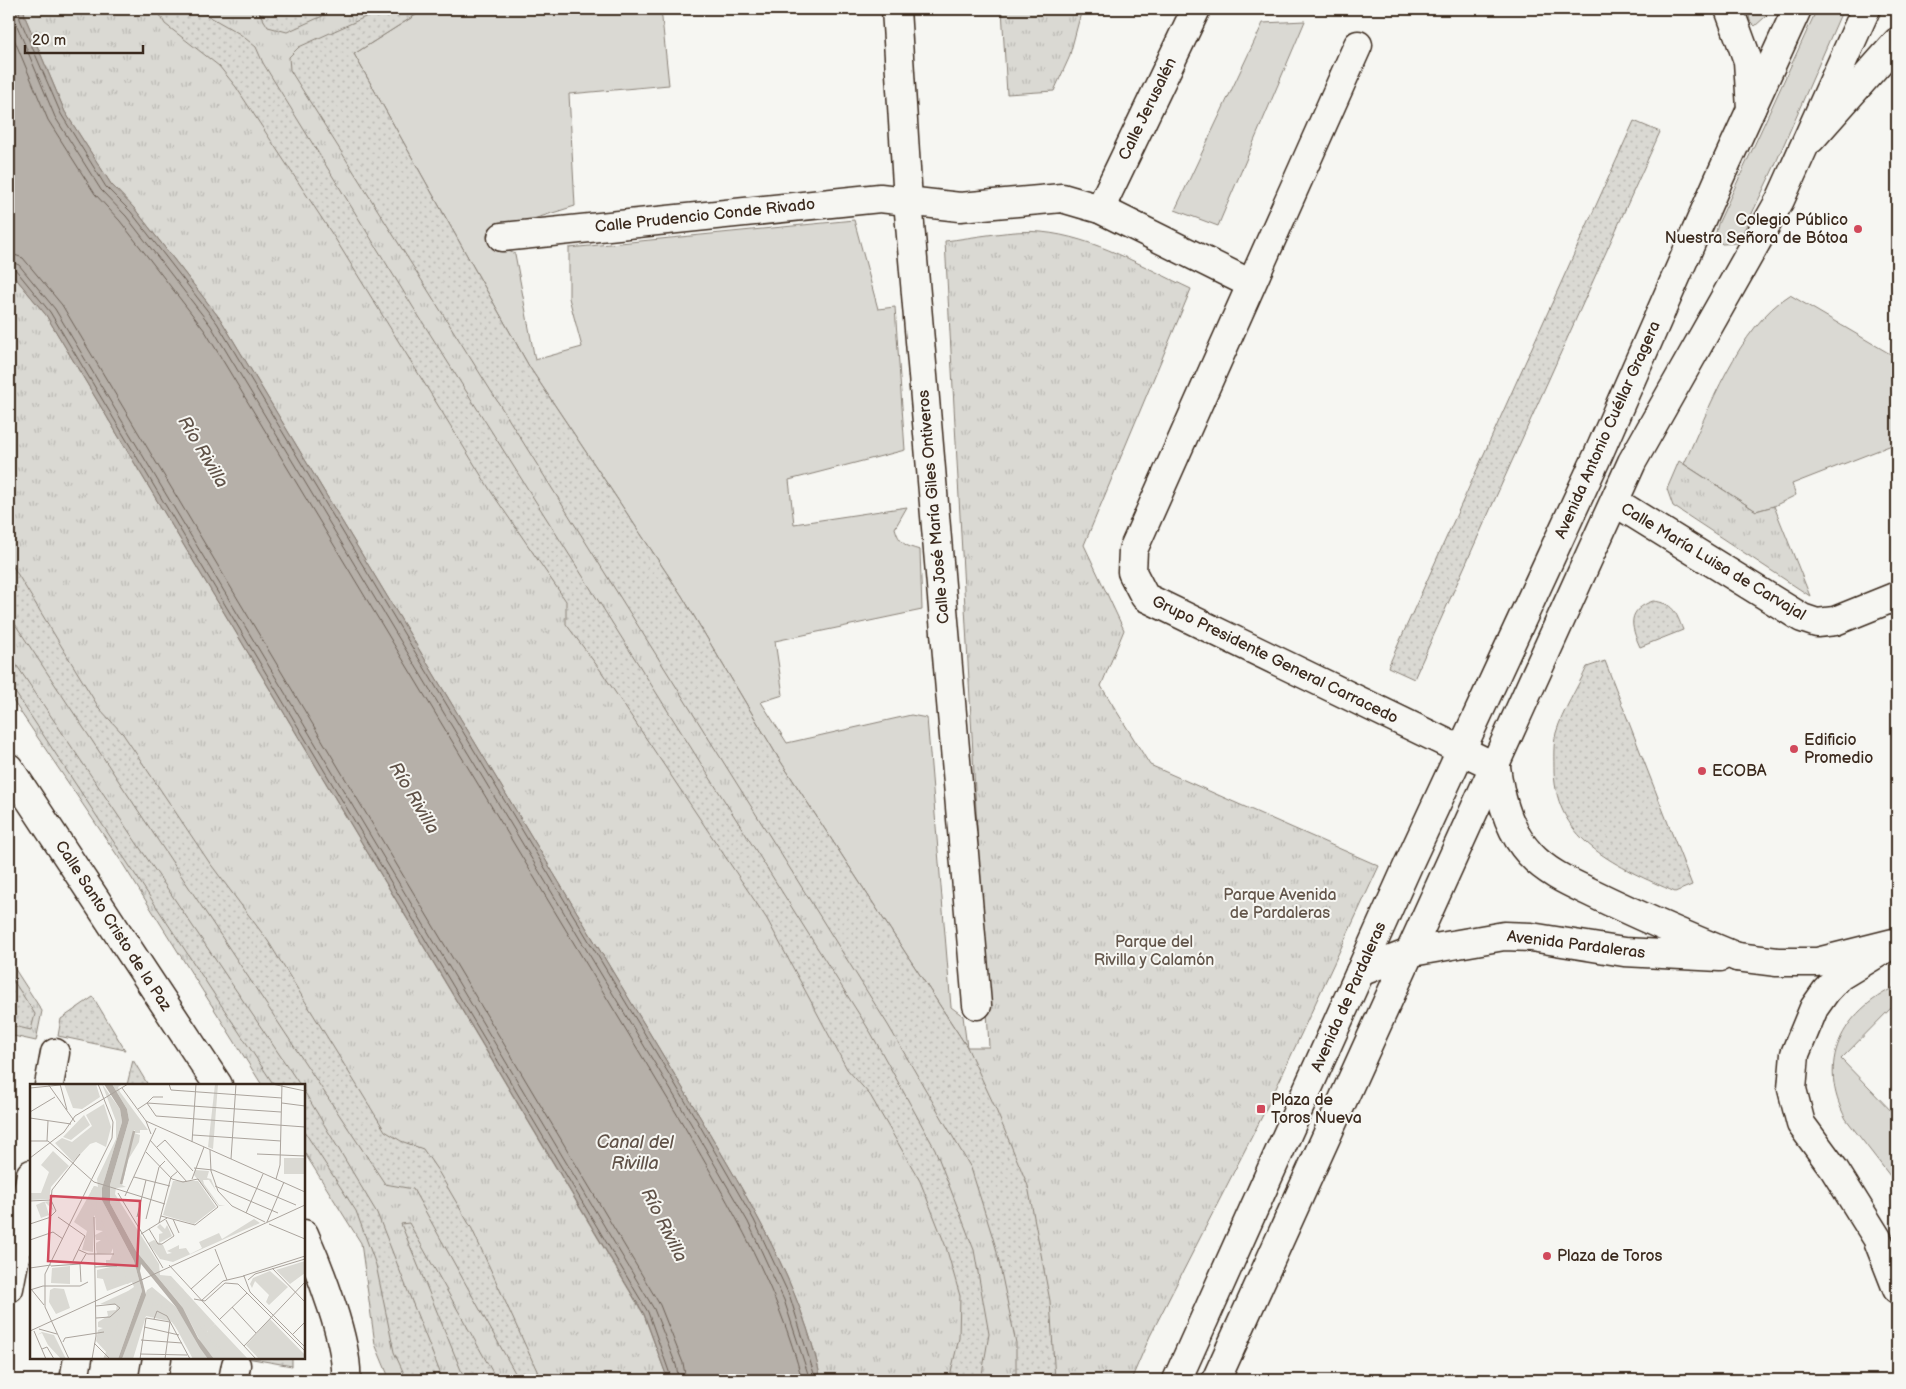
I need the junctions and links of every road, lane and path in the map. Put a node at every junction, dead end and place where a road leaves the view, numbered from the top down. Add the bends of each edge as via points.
1 (896, 9) edge
2 (1196, 9) edge
3 (1729, 9) edge
4 (1797, 9) edge
5 (1866, 9) edge
6 (1897, 42) edge
7 (1358, 45) dead end
8 (1752, 109) junction
9 (1803, 148) junction
10 (908, 201) junction
11 (1100, 209) junction
12 (502, 237) dead end
13 (1251, 284) junction
14 (1615, 502) junction
15 (1897, 596) edge
16 (1460, 750) junction
17 (1496, 767) junction
18 (9, 768) edge
19 (1897, 942) edge
20 (1412, 952) junction
21 (1737, 957) junction
22 (1360, 972) junction
23 (977, 1005) dead end
24 (55, 1053) dead end
25 (49, 1084) edge
26 (217, 1084) edge
27 (30, 1179) edge
28 (305, 1236) edge
29 (9, 1288) edge
30 (1897, 1289) edge
31 (78, 1359) edge
32 (157, 1359) edge
33 (347, 1378) edge
34 (74, 1380) edge
35 (153, 1380) edge
36 (1177, 1380) edge
37 (1216, 1380) edge

1 - 10 street, Calle José María Giles Ontiveros
2 - 11 street, Calle Jerusalén
3 - 8 street, Avenida Antonio Cuéllar Gragera via 1748,61
4 - 8 street, Avenida Antonio Cuéllar Gragera
5 - 9 street
6 - 9 street
7 - 13 street, Grupo Presidente General Carracedo
8 - 16 street, Avenida Antonio Cuéllar Gragera via 1598,455
9 - 14 street via 1780,200 1632,462
10 - 11 street via 960,208 1062,198
10 - 12 street, Calle Prudencio Conde Rivado via 880,198
10 - 23 street, Calle José María Giles Ontiveros
11 - 13 street
13 - 16 street, Grupo Presidente General Carracedo via 1133,550 1132,572 1145,597
14 - 15 street, Calle María Luisa de Carvajal via 1802,618 1817,623 1835,620
14 - 17 street
16 - 17 street, Grupo Presidente General Carracedo
16 - 22 street, Avenida de Pardaleras
17 - 20 street
17 - 21 street, Avenida Pardaleras via 1500,798 1513,828 1529,854 1553,874 1643,919
18 - 26 street, Calle Santo Cristo de la Paz
19 - 21 street, Avenida Pardaleras via 1817,962
19 - 30 street via 1840,976 1826,990 1814,1008 1795,1054 1792,1090 1801,1124 1877,1238
20 - 21 street, Avenida Pardaleras via 1504,936 1531,937 1624,952
20 - 22 street, Avenida Pardaleras
20 - 37 street
22 - 36 street, Avenida de Pardaleras
24 - 25 street
27 - 29 street
28 - 33 street via 338,1330
31 - 34 street
32 - 35 street

